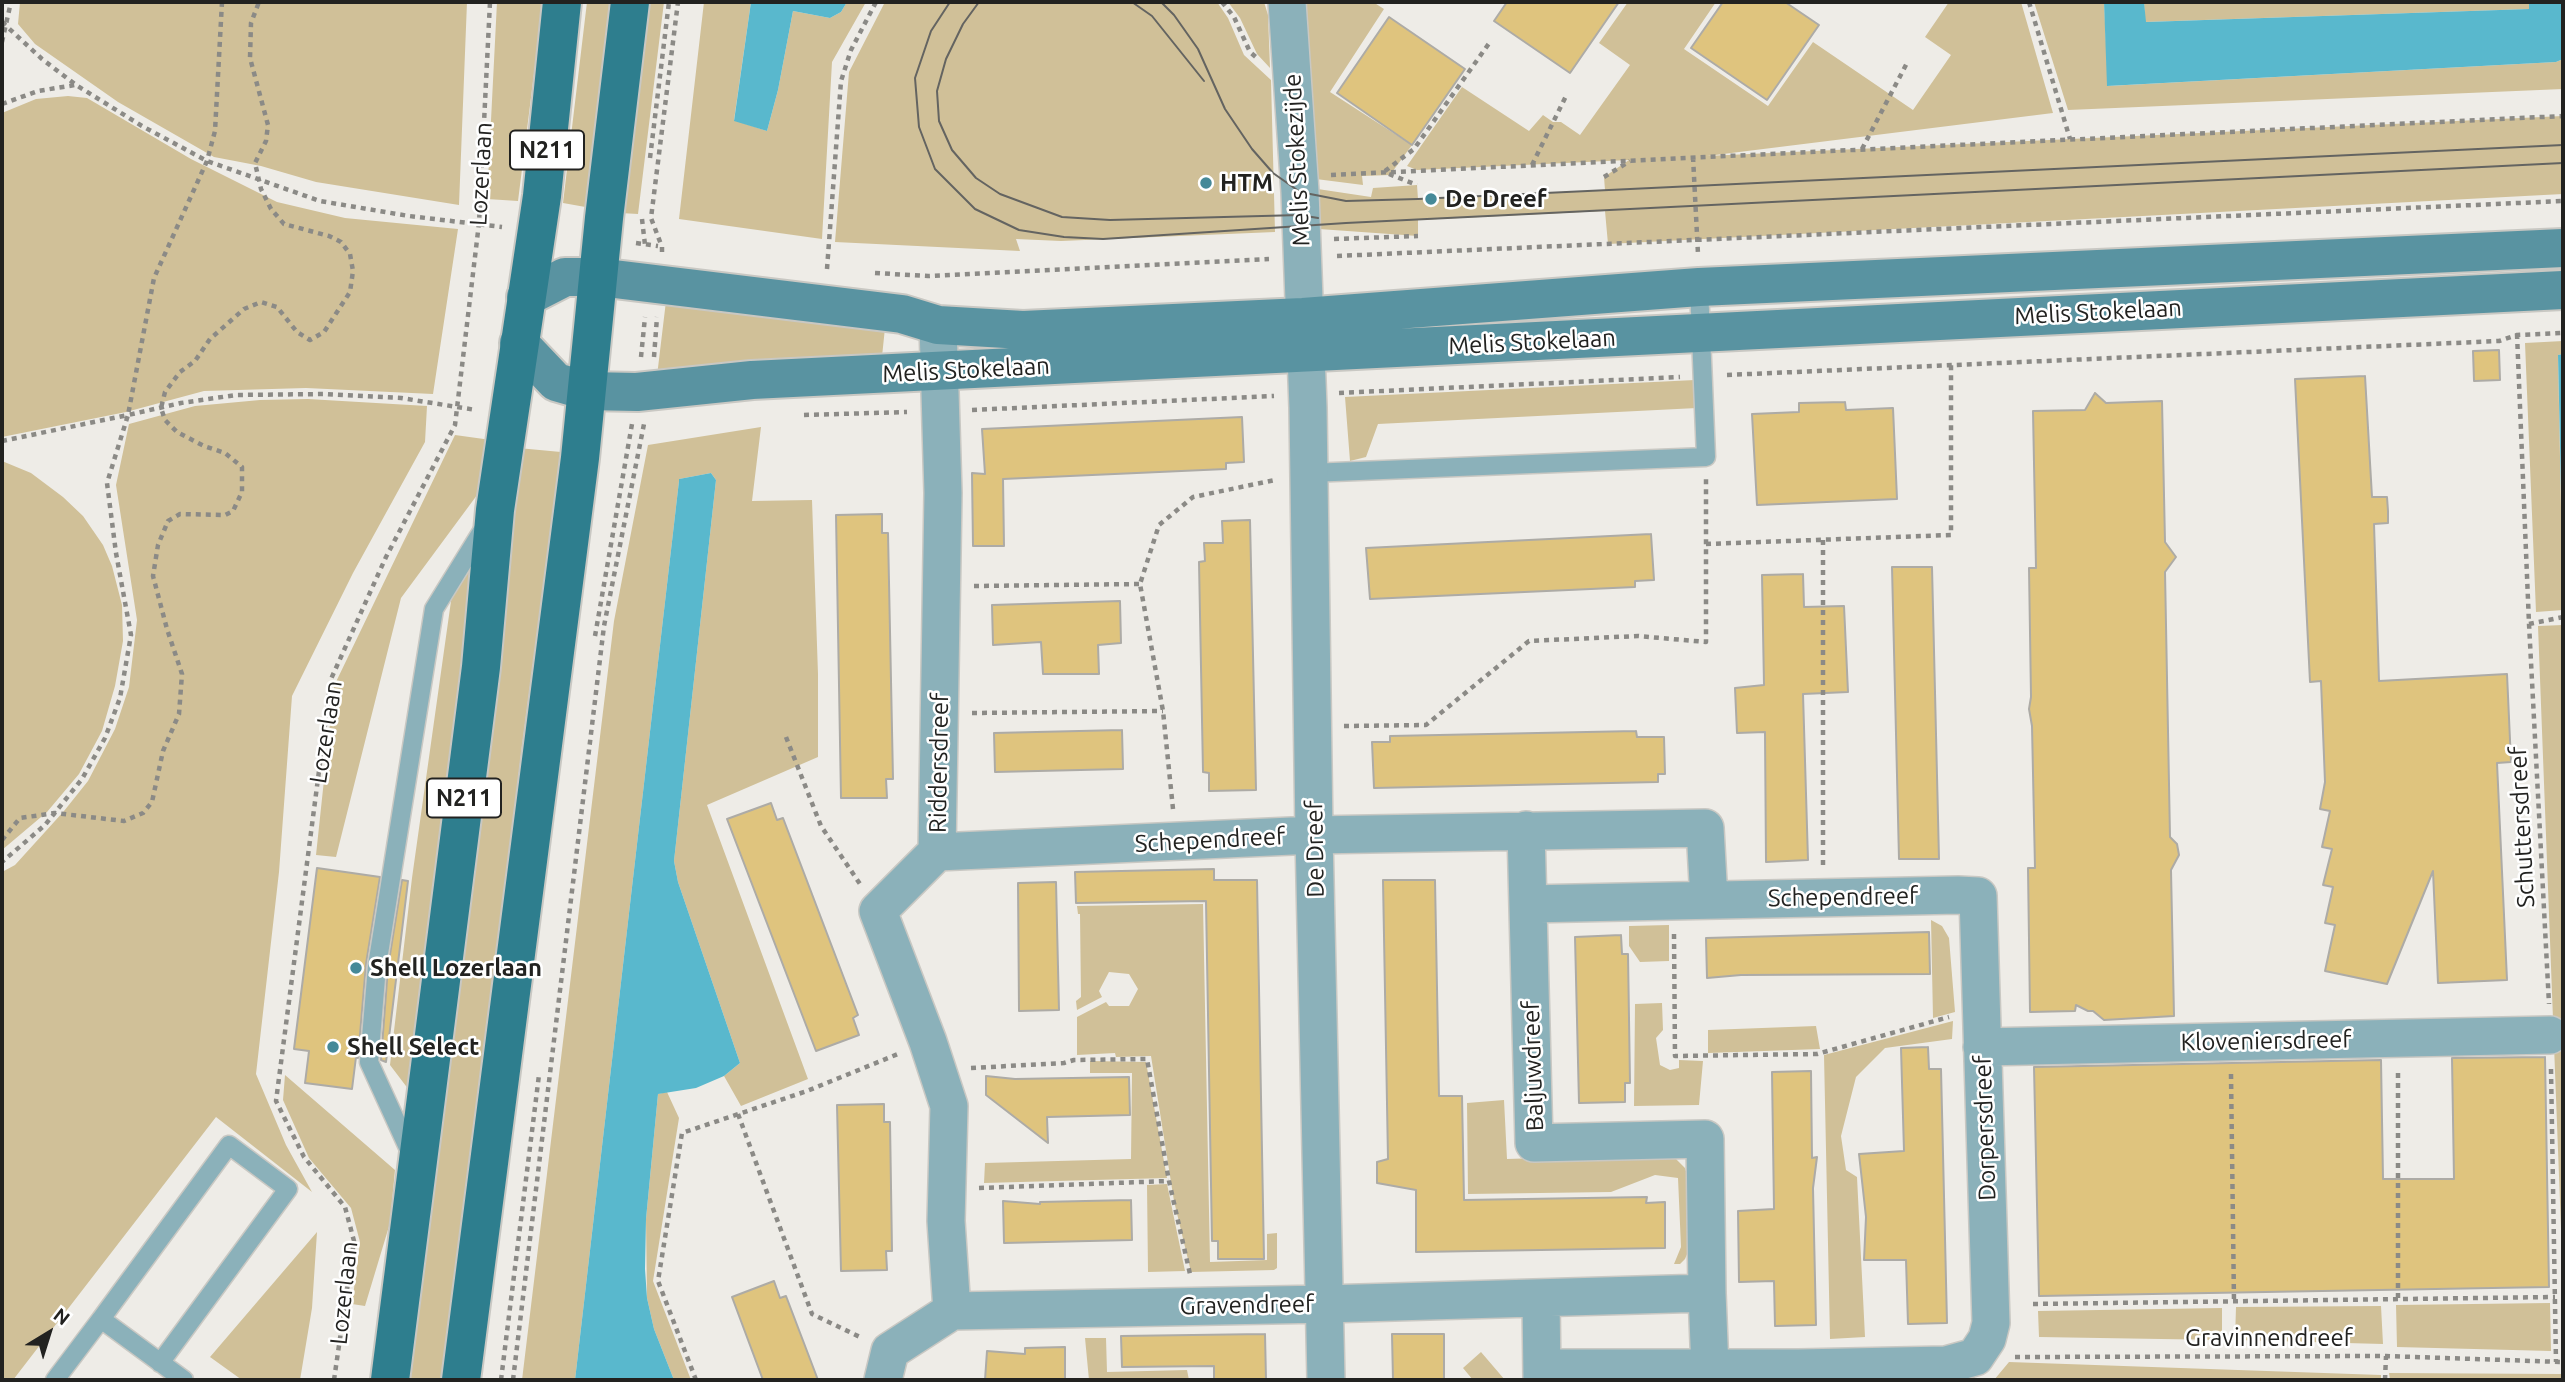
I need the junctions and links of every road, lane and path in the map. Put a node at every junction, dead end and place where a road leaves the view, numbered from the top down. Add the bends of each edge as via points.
1 (12, 2) edge
2 (222, 2) edge
3 (259, 2) edge
4 (490, 2) edge
5 (562, 2) edge
6 (630, 2) edge
7 (669, 2) edge
8 (678, 2) edge
9 (876, 2) edge
10 (1287, 2) edge
11 (2029, 2) edge
12 (4, 23) edge
13 (1490, 42) dead end
14 (2, 43) edge
15 (1907, 63) dead end
16 (76, 85) junction
17 (1566, 96) dead end
18 (2, 104) edge
19 (2563, 116) edge
20 (2070, 139) junction
21 (1861, 149) junction
22 (1693, 157) junction
23 (1631, 160) junction
24 (207, 161) junction
25 (1532, 165) junction
26 (649, 167) dead end
27 (1384, 172) junction
28 (1299, 176) junction
29 (1604, 177) dead end
30 (258, 178) junction
31 (1417, 185) dead end
32 (2563, 201) edge
33 (643, 208) dead end
34 (480, 223) junction
35 (1418, 236) dead end
36 (1697, 240) junction
37 (2563, 248) edge
38 (1302, 249) junction
39 (827, 269) dead end
40 (657, 271) junction
41 (928, 276) dead end
42 (598, 277) junction
43 (1699, 287) junction
44 (2563, 290) edge
45 (2522, 291) junction
46 (526, 297) junction
47 (938, 325) junction
48 (2563, 332) edge
49 (1701, 333) junction
50 (2517, 335) junction
51 (1304, 336) junction
52 (519, 342) junction
53 (1951, 365) junction
54 (941, 371) junction
55 (1704, 376) junction
56 (587, 391) junction
57 (644, 391) junction
58 (1307, 394) junction
59 (458, 407) junction
60 (161, 408) junction
61 (942, 411) junction
62 (128, 415) junction
63 (793, 416) dead end
64 (2, 440) edge
65 (1706, 457) junction
66 (1309, 473) junction
67 (495, 510) junction
68 (1823, 540) junction
69 (1706, 544) junction
70 (1140, 584) junction
71 (942, 586) junction
72 (2563, 617) edge
73 (2529, 624) junction
74 (594, 643) dead end
75 (1163, 711) junction
76 (940, 714) junction
77 (1313, 727) junction
78 (786, 737) dead end
79 (55, 813) junction
80 (1526, 830) junction
81 (1314, 835) junction
82 (2, 840) edge
83 (1177, 842) junction
84 (937, 852) junction
85 (2, 862) edge
86 (1978, 896) joint
87 (1823, 898) junction
88 (1709, 900) junction
89 (1528, 904) junction
90 (878, 911) junction
91 (1674, 920) dead end
92 (1960, 1013) dead end
93 (2550, 1035) junction
94 (2398, 1039) junction
95 (2231, 1042) junction
96 (1982, 1047) junction
97 (932, 1056) junction
98 (540, 1064) dead end
99 (738, 1115) junction
100 (416, 1164) junction
101 (1169, 1181) junction
102 (946, 1189) junction
103 (1707, 1293) junction
104 (2555, 1297) junction
105 (1541, 1298) junction
106 (2398, 1299) junction
107 (2234, 1302) junction
108 (1325, 1304) junction
109 (2033, 1304) dead end
110 (1197, 1306) junction
111 (952, 1311) junction
112 (100, 1319) junction
113 (2386, 1356) junction
114 (1975, 1357) junction
115 (2556, 1362) junction
116 (2563, 1362) edge
117 (160, 1363) junction
118 (886, 1366) edge
119 (1710, 1368) junction
120 (1542, 1374) edge
121 (55, 1380) edge
122 (184, 1380) edge
123 (334, 1380) edge
124 (390, 1380) edge
125 (461, 1380) edge
126 (501, 1380) edge
127 (513, 1380) edge
128 (696, 1380) edge
129 (1326, 1380) edge
130 (2385, 1380) edge

1 - 12 path
2 - 24 path via 215,131
3 - 30 path via 251,23 250,58 268,132 255,163
4 - 34 path, Lozerlaan
5 - 46 main road, N211 via 542,196
6 - 42 main road, N211
7 - 26 path
8 - 40 path via 651,218
9 - 39 path via 841,81
10 - 28 street, Melis Stokezijde
11 - 20 path
12 - 14 path
12 - 16 path
13 - 27 path via 1414,149
15 - 21 path
16 - 18 path
16 - 24 path
17 - 25 path
19 - 20 path
20 - 21 path
21 - 22 path
22 - 23 path
22 - 36 path
23 - 25 path
23 - 29 path
24 - 30 path
24 - 62 path via 154,278
25 - 27 path
27 - 28 path
27 - 31 path
28 - 38 street, Melis Stokezijde
30 - 34 path via 320,201
30 - 60 path via 271,209 284,223 329,236 350,254 350,292 324,332 310,340 297,332 277,307 261,302 244,309 180,372 165,392
32 - 36 path
33 - 40 path via 642,222
34 - 59 path, Lozerlaan
35 - 38 path
36 - 38 path
37 - 43 street, Melis Stokelaan
38 - 41 path
38 - 51 street, Melis Stokezijde
40 - 42 street, Melis Stokelaan
40 - 47 street, Melis Stokelaan via 902,314
40 - 57 path
40 - 57 path
42 - 46 street, Melis Stokelaan via 565,277
42 - 56 main road, N211
43 - 49 lane
43 - 51 street, Melis Stokelaan
44 - 45 street, Melis Stokelaan
45 - 49 street, Melis Stokelaan
45 - 50 path, Schuttersdreef
46 - 52 main road, N211
47 - 51 street, Melis Stokelaan
47 - 54 street, Riddersdreef
48 - 50 path
49 - 51 street, Melis Stokelaan
49 - 55 lane
50 - 53 path via 2499,341
50 - 73 path, Schuttersdreef
51 - 54 street, Melis Stokelaan
51 - 58 street, De Dreef
52 - 56 street, Melis Stokelaan via 556,382
52 - 67 main road, N211
53 - 55 path
53 - 68 path via 1951,534
54 - 57 street, Melis Stokelaan via 752,380
54 - 61 street, Riddersdreef
55 - 58 path
55 - 65 lane
56 - 57 street, Melis Stokelaan
56 - 125 main road, N211
57 - 74 path
57 - 127 path via 604,626
58 - 61 path
58 - 66 street, De Dreef
59 - 60 path via 325,394 236,395
59 - 123 path, Lozerlaan via 455,425 386,557 331,679 276,1101 303,1157 345,1207 354,1241
60 - 62 path
60 - 79 path via 177,432 225,453 242,467 242,492 233,511 225,515 180,514 168,521 158,545 153,576 181,674 178,714 163,751 152,802 143,813 124,821
61 - 63 path
61 - 71 street, Riddersdreef
62 - 64 path
62 - 79 path via 107,483 131,635 120,698 82,779
65 - 66 lane
65 - 69 path
66 - 70 path via 1193,497 1158,525
66 - 77 street, De Dreef
67 - 100 main road, N211 via 481,667
67 - 100 lane via 434,610 377,966 369,1062
68 - 69 path
68 - 87 path
69 - 77 path via 1706,642 1638,636 1529,641 1426,725
70 - 71 path
70 - 75 path
71 - 76 street, Riddersdreef
72 - 73 path
73 - 93 path, Schuttersdreef
75 - 76 path
75 - 83 path
76 - 84 street, Riddersdreef
77 - 81 street, De Dreef
78 - 90 path via 821,826
79 - 82 path via 20,818
79 - 85 path
80 - 81 street, Schependreef
80 - 88 street, Schependreef via 1705,828
80 - 89 street
81 - 83 street, Schependreef
81 - 108 street, De Dreef
83 - 84 street, Schependreef
84 - 90 street, Riddersdreef
86 - 87 street, Schependreef
86 - 96 street, Dorpersdreef
87 - 88 street, Schependreef
88 - 89 street, Schependreef
89 - 103 street, Baljuwdreef via 1534,1143 1706,1139
90 - 97 street
91 - 92 path via 1675,1056 1817,1054
93 - 94 street, Kloveniersdreef
93 - 104 path, Schuttersdreef
94 - 95 street, Kloveniersdreef
94 - 106 path
95 - 96 street, Kloveniersdreef
95 - 107 path
96 - 114 street, Dorpersdreef via 1991,1323
97 - 99 path
97 - 101 path via 1064,1063 1147,1059
97 - 102 street via 949,1106
98 - 126 path
99 - 118 path via 812,1314
99 - 128 path via 682,1133 660,1267 658,1281
100 - 124 main road, N211
101 - 102 path
101 - 110 path
102 - 111 street
103 - 105 street, Gravendreef
103 - 119 street
104 - 106 path
104 - 115 path, Schuttersdreef
105 - 108 street, Gravendreef
105 - 120 street
106 - 107 path
107 - 109 path
108 - 110 street, Gravendreef
108 - 129 street, De Dreef
110 - 111 street, Gravendreef
111 - 118 street
112 - 117 lane
112 - 117 lane via 229,1145 288,1189
112 - 121 lane
113 - 114 path, Gravinnendreef
113 - 115 path, Gravinnendreef
113 - 130 path
114 - 119 street via 1946,1365
115 - 116 path, Gravinnendreef
117 - 122 lane
119 - 120 street

